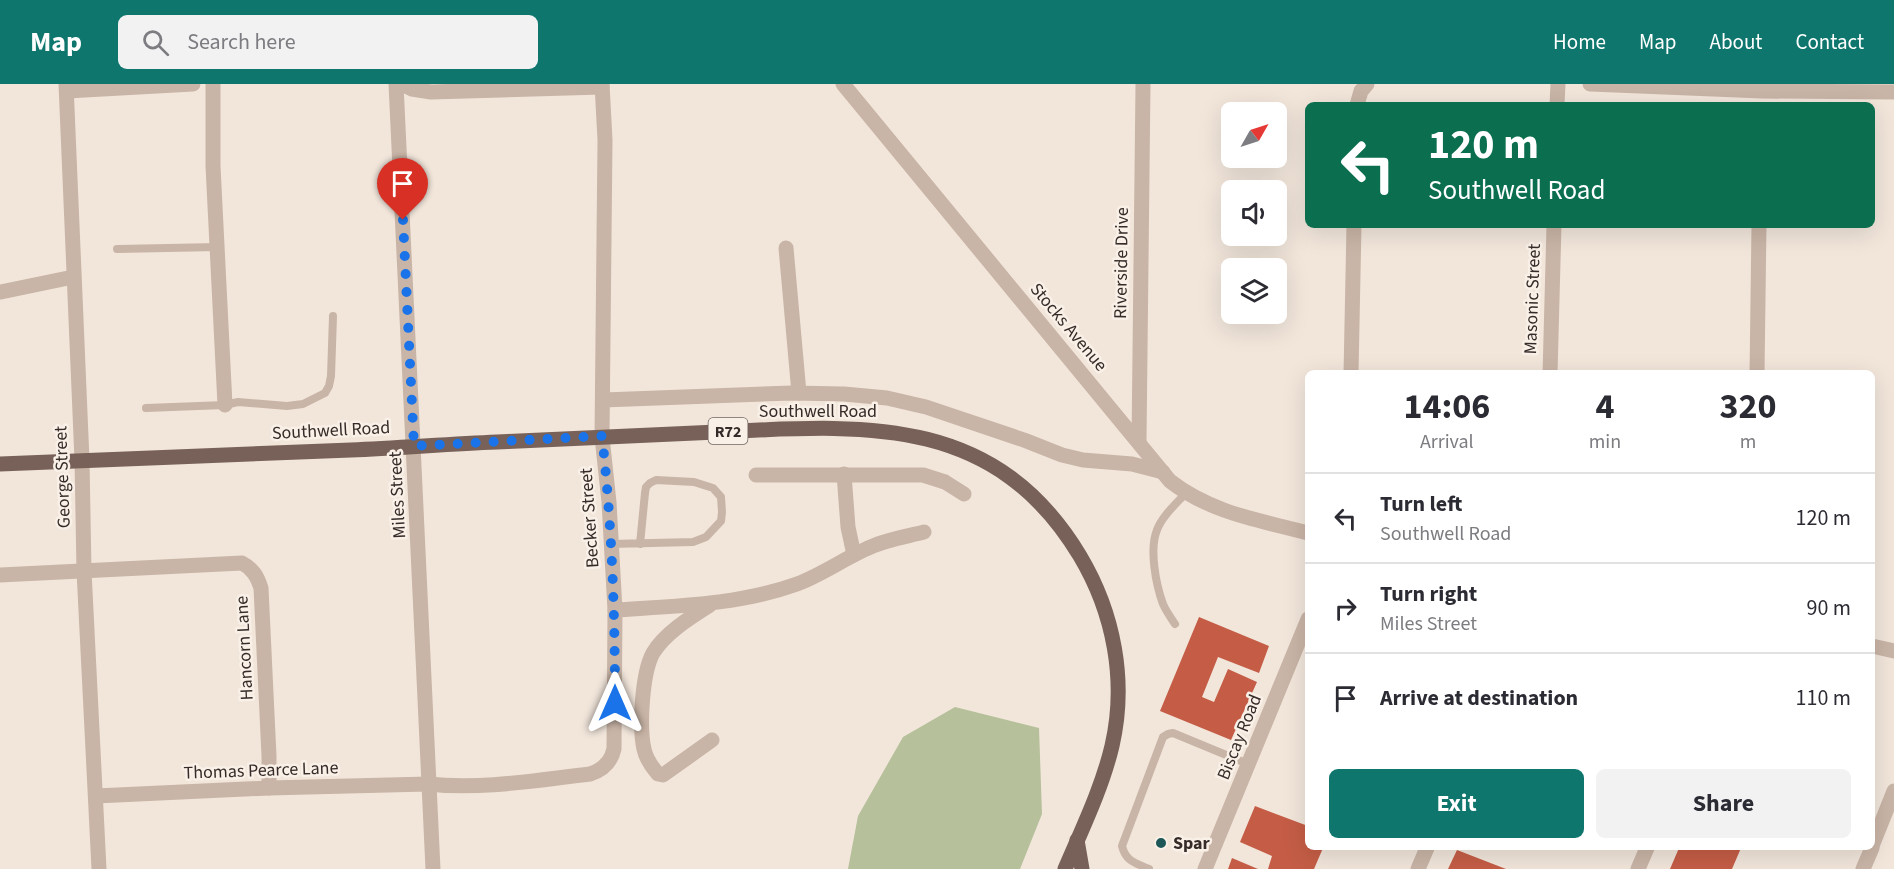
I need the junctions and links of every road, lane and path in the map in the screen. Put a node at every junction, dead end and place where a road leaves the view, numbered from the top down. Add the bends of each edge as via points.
1 (193, 84) edge
2 (213, 84) edge
3 (396, 84) edge
4 (402, 84) edge
5 (843, 84) edge
6 (1143, 84) edge
7 (1558, 84) edge
8 (1590, 84) edge
9 (602, 85) edge
10 (67, 87) edge
11 (1894, 92) edge
12 (1762, 98) edge
13 (1557, 102) edge
14 (1354, 228) edge
15 (1554, 228) edge
16 (1759, 228) edge
17 (218, 247) junction
18 (786, 248) dead end
19 (117, 249) dead end
20 (74, 277) junction
21 (0, 294) edge
22 (333, 316) dead end
23 (1351, 370) edge
24 (1550, 370) edge
25 (1756, 370) edge
26 (799, 393) junction
27 (603, 400) junction
28 (225, 405) junction
29 (146, 408) dead end
30 (602, 436) junction
31 (1139, 442) junction
32 (414, 446) junction
33 (82, 460) junction
34 (0, 464) edge
35 (1163, 472) junction
36 (844, 474) junction
37 (756, 475) dead end
38 (1186, 493) junction
39 (964, 494) dead end
40 (924, 532) dead end
41 (1305, 532) edge
42 (611, 544) junction
43 (640, 544) junction
44 (854, 555) junction
45 (84, 571) junction
46 (0, 575) edge
47 (712, 603) junction
48 (615, 610) junction
49 (1175, 624) dead end
50 (1305, 626) edge
51 (1875, 647) edge
52 (1894, 651) edge
53 (712, 740) dead end
54 (1248, 764) junction
55 (428, 784) junction
56 (269, 788) junction
57 (1894, 791) edge
58 (96, 796) junction
59 (1875, 839) edge
60 (1077, 840) junction
61 (1426, 850) edge
62 (1646, 850) edge
63 (1871, 850) edge
64 (99, 869) edge
65 (433, 869) edge
66 (1065, 869) edge
67 (1082, 869) edge
68 (1149, 869) edge
69 (1205, 869) edge
70 (1418, 869) edge
71 (1638, 869) edge
72 (1863, 869) edge

1 - 10 street
2 - 17 street
3 - 32 street, Miles Street
4 - 9 street via 431,92
5 - 31 street, Stocks Avenue
6 - 31 street, Riverside Drive
7 - 13 street
8 - 12 street
9 - 27 street, Becker Street
10 - 20 street, George Street
11 - 12 street
14 - 23 street
15 - 24 street, Masonic Street
16 - 25 street
17 - 19 lane
17 - 28 street
18 - 26 street
20 - 21 street
20 - 33 street, George Street
22 - 28 lane via 331,376 325,393 295,405
26 - 27 street, Southwell Road
26 - 35 street, Southwell Road via 896,400 1083,460 1132,464
27 - 30 street, Becker Street
28 - 29 lane
30 - 32 main road, Southwell Road / R72
30 - 42 street, Becker Street
30 - 60 main road, Southwell Road / R72 via 870,429 908,434 962,451 1019,484 1048,510 1084,562 1112,628 1116,652 1118,697 1113,743
31 - 35 street, Stocks Avenue
32 - 33 main road, Southwell Road / R72
32 - 55 street, Miles Street
33 - 34 main road, Southwell Road / R72
33 - 45 street, George Street
35 - 38 street, Stocks Avenue
36 - 37 street
36 - 39 street via 923,474
36 - 44 street
38 - 41 street, Stocks Avenue via 1215,508
38 - 49 lane via 1165,517 1155,537 1159,591
40 - 44 street via 879,543
42 - 43 lane
42 - 48 street, Becker Street
43 - 43 lane via 693,542 706,537 720,521 722,505 718,493 694,482 650,483 645,493
44 - 47 street via 795,585
45 - 46 street, Hancorn Lane
45 - 56 street, Hancorn Lane via 242,563 254,572 261,588
45 - 58 street, George Street
47 - 48 street
47 - 53 street via 664,638 653,652 642,700 643,747 658,774 663,775
48 - 55 street, Becker Street via 614,749 605,767 590,774 475,786
50 - 54 street, Biscay Road
51 - 52 street
54 - 68 lane via 1173,734 1163,737 1122,846 1125,856
54 - 69 street, Biscay Road
55 - 56 street, Thomas Pearce Lane
55 - 65 street, Miles Street
56 - 58 street, Thomas Pearce Lane
57 - 59 street
58 - 64 street, George Street
60 - 66 main road, Southwell Road / R72
60 - 67 main road
61 - 70 street
62 - 71 street
63 - 72 street

